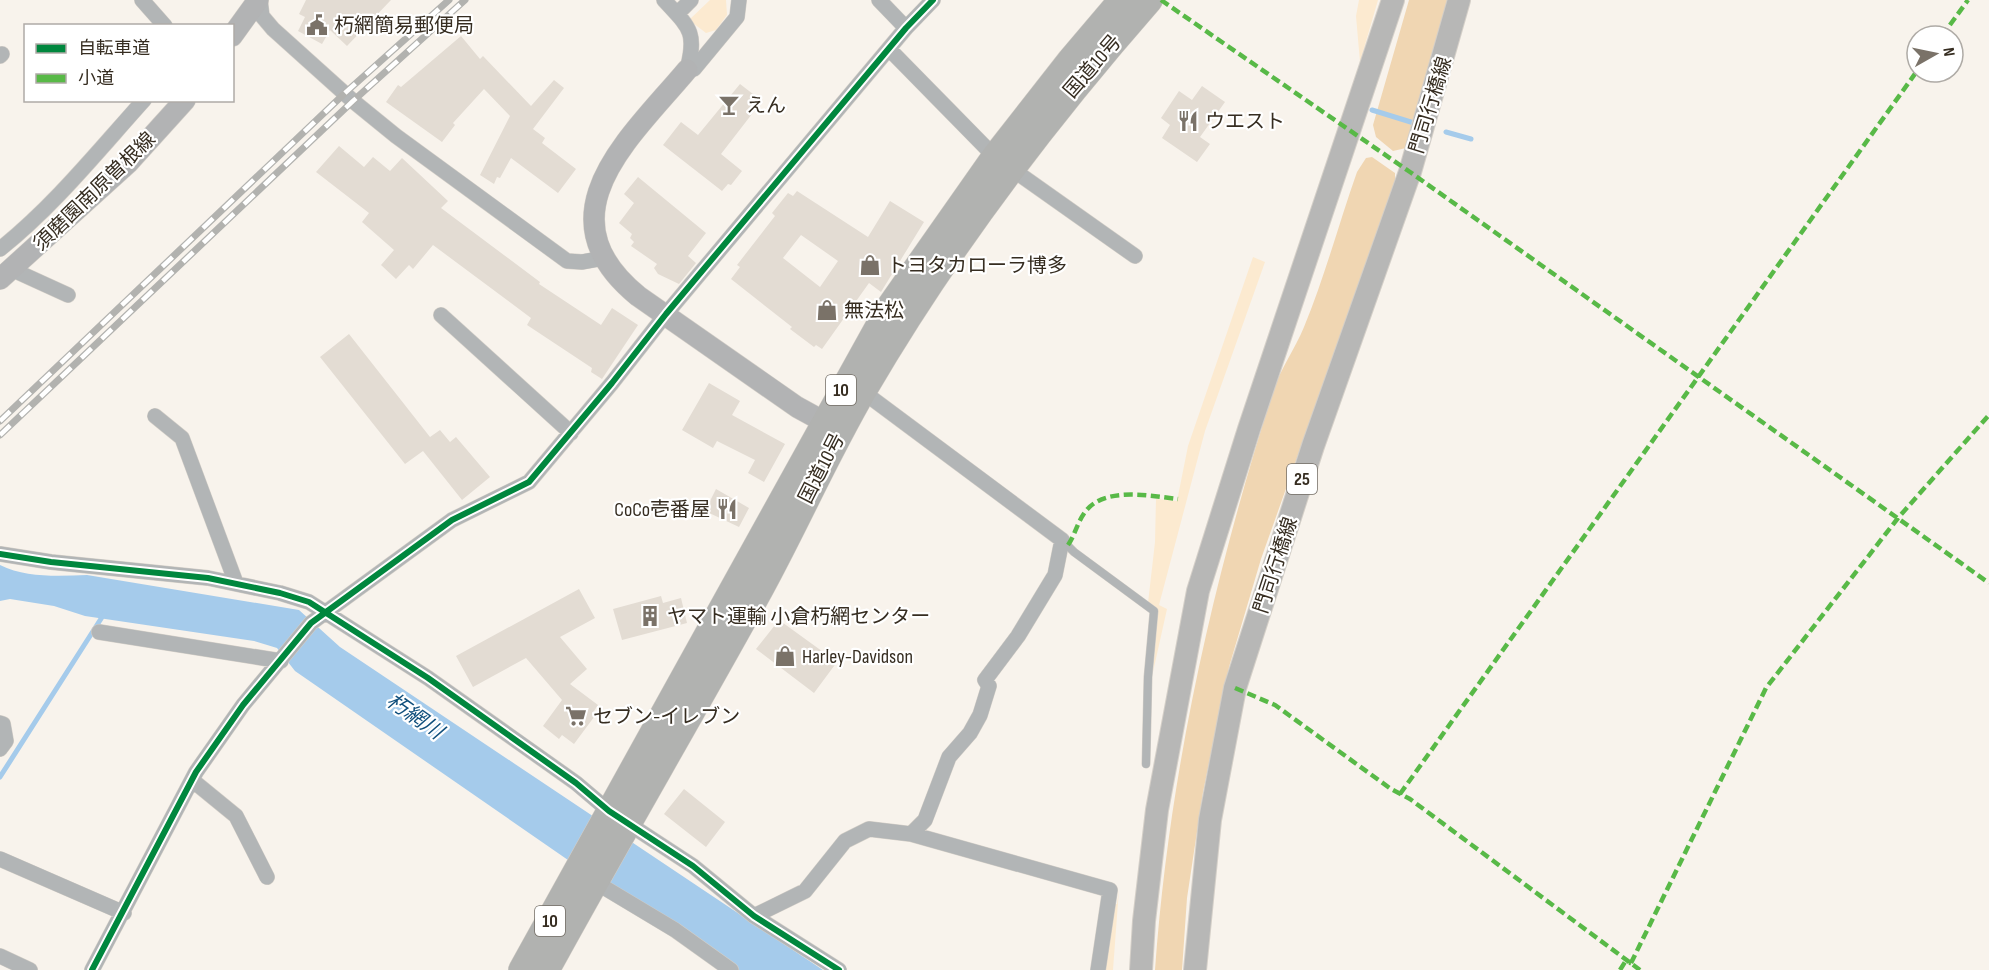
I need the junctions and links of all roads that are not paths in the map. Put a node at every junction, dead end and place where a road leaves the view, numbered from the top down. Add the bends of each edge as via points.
1 (142, 0) edge
2 (259, 0) edge
3 (664, 0) edge
4 (692, 0) edge
5 (739, 0) edge
6 (879, 0) edge
7 (933, 0) edge
8 (1122, 0) edge
9 (1149, 0) edge
10 (1459, 0) edge
11 (1393, 4) edge
12 (677, 14) junction
13 (163, 24) edge
14 (906, 28) junction
15 (234, 33) edge
16 (890, 50) junction
17 (687, 70) junction
18 (142, 102) edge
19 (183, 102) edge
20 (1003, 163) junction
21 (0, 249) edge
22 (1136, 256) dead end
23 (604, 258) junction
24 (6, 274) edge
25 (68, 295) dead end
26 (666, 314) junction
27 (441, 315) dead end
28 (862, 391) junction
29 (156, 416) dead end
30 (832, 426) junction
31 (571, 433) junction
32 (1062, 540) junction
33 (0, 554) edge
34 (236, 583) junction
35 (325, 612) junction
36 (99, 632) dead end
37 (281, 661) junction
38 (0, 723) edge
39 (0, 749) edge
40 (1146, 764) dead end
41 (192, 780) junction
42 (619, 817) junction
43 (911, 834) junction
44 (0, 858) edge
45 (267, 877) dead end
46 (586, 877) junction
47 (124, 913) junction
48 (754, 916) junction
49 (0, 956) edge
50 (30, 970) edge
51 (92, 970) edge
52 (522, 970) edge
53 (546, 970) edge
54 (731, 970) edge
55 (839, 970) edge
56 (1098, 970) edge
57 (1141, 970) edge
58 (1196, 970) edge

1 - 13 street
2 - 15 street
2 - 23 street via 262,16 273,29 396,136 567,261
3 - 12 street
4 - 12 street
5 - 17 street via 738,17 694,69
6 - 14 street
7 - 14 street
8 - 20 highway, 国道10号 / 10 via 1071,60
9 - 20 highway, 国道10号 / 10
10 - 58 main road, 門司行橋線 / 25 via 1410,172 1313,446 1235,688 1210,820
11 - 57 main road via 1252,418 1198,591 1157,810
12 - 17 street via 693,44
14 - 16 street
16 - 20 street
16 - 26 street
17 - 23 street via 610,162 600,184 594,202 595,221
18 - 21 street via 34,220
19 - 24 street, 須磨園南原曽根線 via 128,163
20 - 22 street
20 - 28 highway, 国道10号 / 10
20 - 30 highway, 国道10号 / 10 via 889,308
23 - 26 street via 622,282
24 - 25 street
26 - 30 street via 797,407
26 - 31 street
27 - 31 street
28 - 30 highway, 国道10号 / 10
28 - 32 street
29 - 34 street via 182,438
30 - 42 highway, 国道10号 / 10 via 762,585
31 - 35 street via 529,482 452,520
32 - 40 lane via 1154,611
32 - 43 street via 1054,575 986,680 980,716 949,757 924,820
33 - 34 street
34 - 35 street via 309,602
35 - 37 street via 311,623
35 - 42 street via 428,678
36 - 37 street
37 - 41 street via 243,705
38 - 39 street via 6,741
41 - 45 street via 236,816
41 - 47 street
42 - 46 highway, 国道10号 / 10
42 - 48 street via 693,866
43 - 48 street via 869,829 845,841 805,891
43 - 56 street via 1110,890
44 - 47 street
46 - 52 highway, 国道10号 / 10
46 - 53 highway, 国道10号 / 10
46 - 54 street via 675,930
47 - 51 street
48 - 55 street
49 - 50 street

